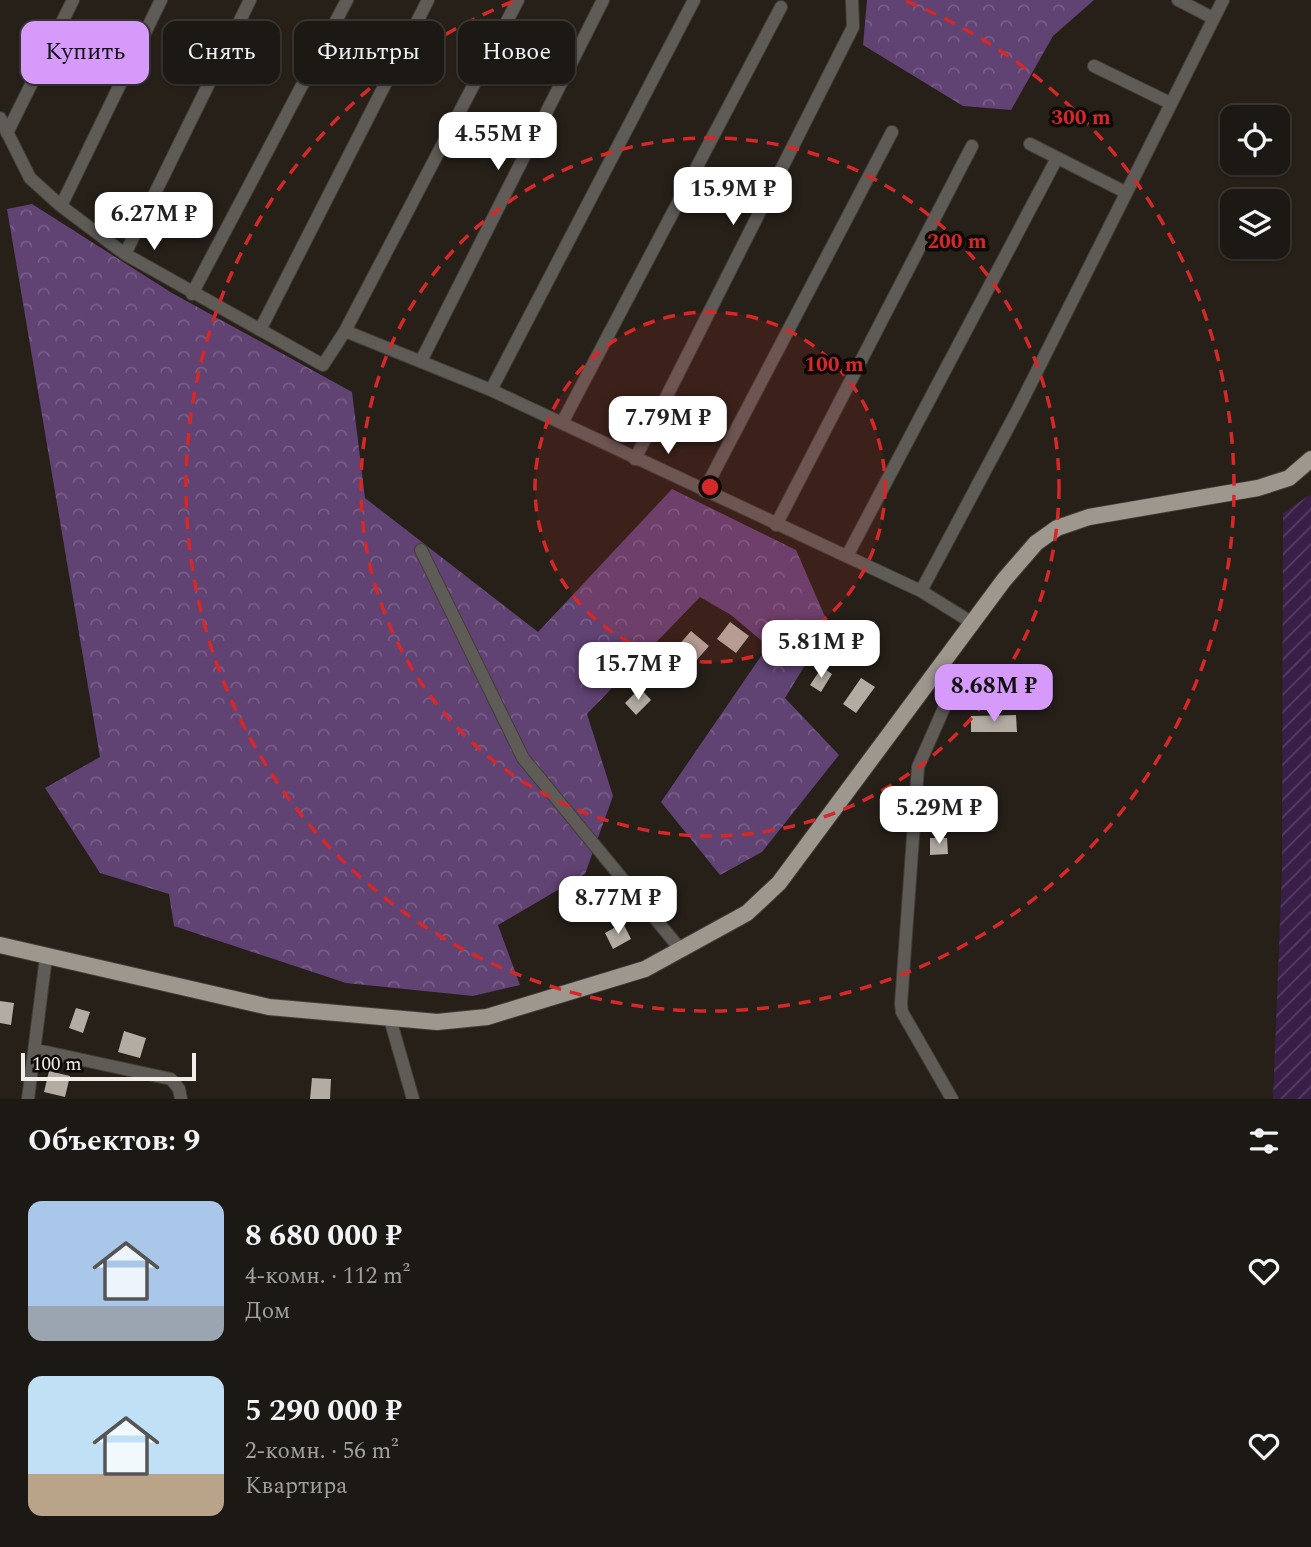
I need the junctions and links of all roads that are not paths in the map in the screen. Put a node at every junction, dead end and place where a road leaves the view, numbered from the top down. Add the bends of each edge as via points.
1 (73, 0) edge
2 (161, 0) edge
3 (250, 0) edge
4 (347, 0) edge
5 (428, 0) edge
6 (518, 0) edge
7 (603, 0) edge
8 (694, 0) edge
9 (852, 0) edge
10 (1178, 0) edge
11 (1223, 0) edge
12 (780, 8) dead end
13 (1213, 18) junction
14 (1094, 66) dead end
15 (1170, 103) junction
16 (0, 118) edge
17 (892, 132) dead end
18 (7, 133) junction
19 (1030, 144) dead end
20 (972, 146) dead end
21 (1056, 160) junction
22 (1125, 192) junction
23 (61, 206) junction
24 (125, 254) junction
25 (192, 294) junction
26 (260, 330) junction
27 (345, 331) junction
28 (422, 359) junction
29 (491, 390) junction
30 (562, 423) junction
31 (635, 459) junction
32 (1311, 459) edge
33 (704, 491) junction
34 (776, 524) junction
35 (421, 551) dead end
36 (847, 556) junction
37 (921, 591) junction
38 (971, 622) junction
39 (936, 668) junction
40 (0, 945) edge
41 (681, 950) junction
42 (46, 957) junction
43 (390, 1019) junction
44 (37, 1050) junction
45 (28, 1099) edge
46 (181, 1099) edge
47 (413, 1099) edge
48 (953, 1099) edge

1 - 18 street
2 - 23 street
3 - 24 street
4 - 25 street
5 - 26 street
6 - 27 street
7 - 28 street
8 - 29 street
9 - 31 street via 853,27
10 - 13 street
11 - 13 street
12 - 30 street
13 - 15 street
14 - 15 street
15 - 22 street
16 - 18 street
17 - 33 street
18 - 23 street via 30,178
19 - 21 street
20 - 34 street
21 - 22 street
21 - 36 street
22 - 37 street via 1018,409
23 - 24 street
24 - 25 street
25 - 26 street
26 - 27 street via 323,365
27 - 28 street
28 - 29 street
29 - 30 street
30 - 31 street
31 - 33 street
32 - 38 main road via 1289,478 1258,488 1089,517 1056,528 1023,557
33 - 34 street
34 - 36 street
35 - 41 street via 523,758
36 - 37 street
37 - 38 street
38 - 39 main road
39 - 41 main road via 779,883 747,913
39 - 48 street via 950,684 918,767 901,1004
40 - 42 main road
41 - 43 main road via 645,969 487,1017 438,1022
42 - 43 main road via 269,1007
42 - 44 street
43 - 47 street
44 - 45 street
44 - 46 street via 171,1079

